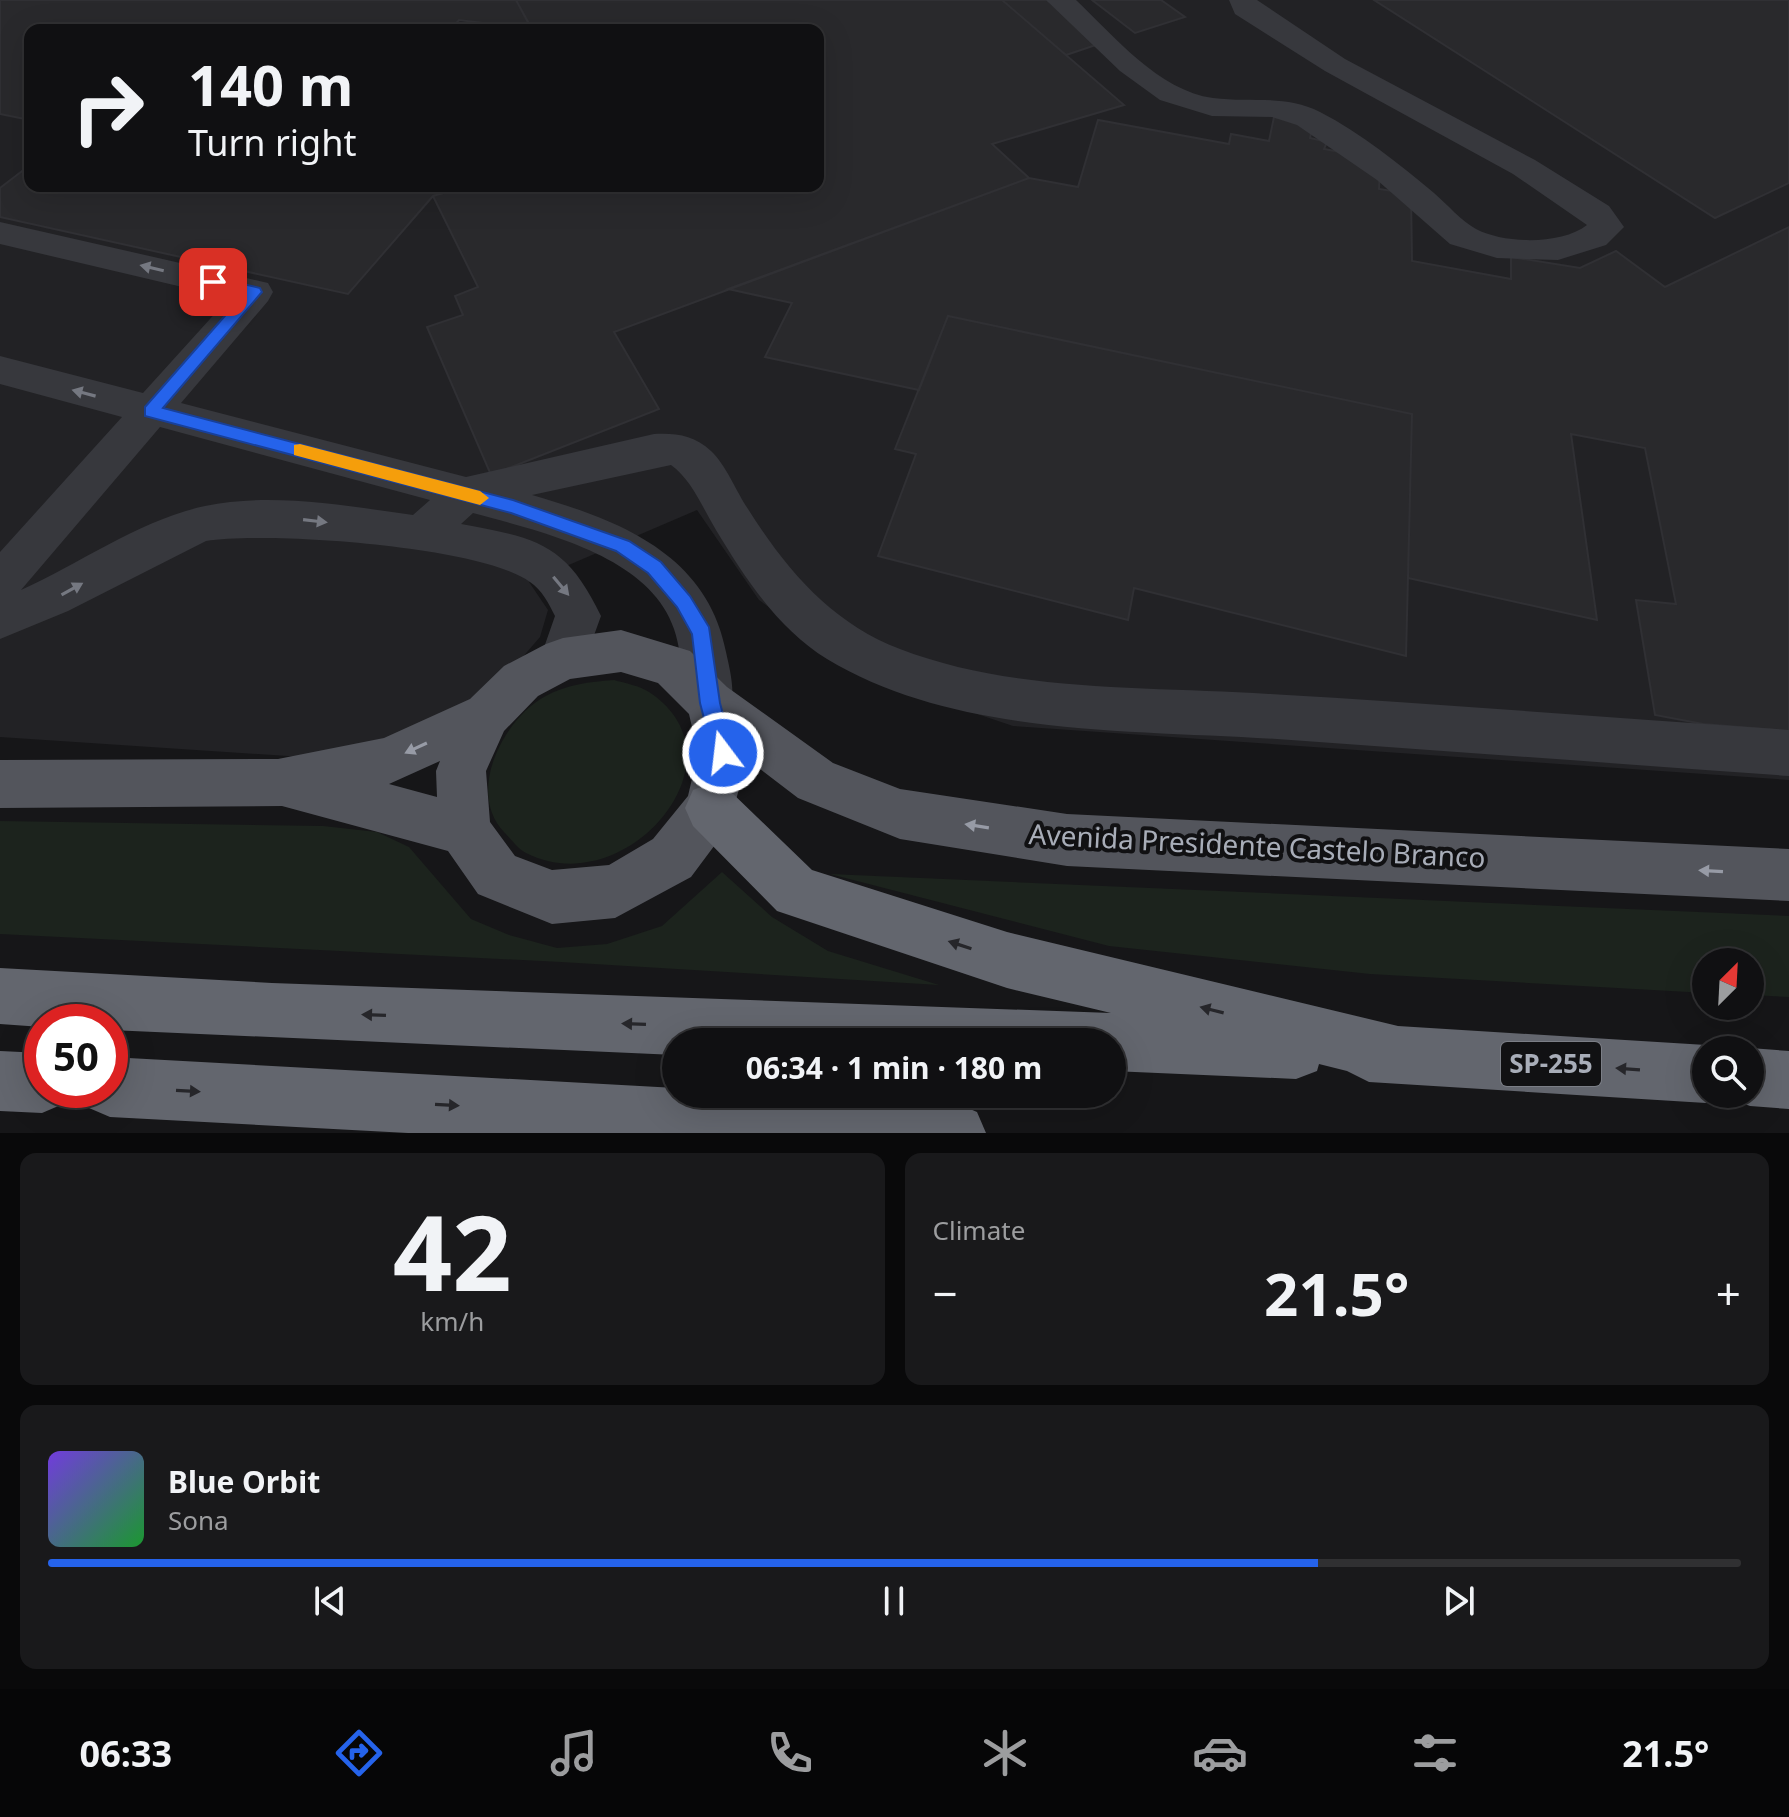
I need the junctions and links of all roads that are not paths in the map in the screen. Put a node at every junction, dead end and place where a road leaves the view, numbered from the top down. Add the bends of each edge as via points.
1 (1060, 0) edge
2 (1243, 0) edge
3 (0, 233) edge
4 (0, 370) edge
5 (150, 411) junction
6 (466, 494) junction
7 (420, 535) junction
8 (0, 583) edge
9 (0, 619) edge
10 (563, 659) junction
11 (710, 703) junction
12 (487, 715) junction
13 (1789, 753) edge
14 (278, 783) junction
15 (0, 784) edge
16 (711, 808) junction
17 (465, 831) junction
18 (1789, 875) edge
19 (0, 996) edge
20 (728, 1028) edge
21 (1126, 1043) edge
22 (1396, 1054) junction
23 (1692, 1073) edge
24 (1764, 1078) edge
25 (1789, 1080) edge
26 (0, 1081) edge
27 (24, 1082) edge
28 (128, 1088) edge
29 (956, 1133) edge

1 - 2 lane via 1171,96 1210,107 1274,109 1308,118 1393,175 1473,241 1499,248 1572,248 1596,239 1607,227 1597,214 1524,167 1335,65 1245,8
5 -> 3 lane via 255,292
5 -> 4 lane
5 - 6 lane
5 - 8 lane
6 - 7 lane
6 - 11 lane via 622,546 654,567 702,632
6 - 13 lane via 654,450 678,449 698,463 788,600 816,627 882,665 933,683 1070,701
9 -> 7 lane via 42,605 204,523 297,518
7 -> 10 lane via 513,553 543,566 570,597 578,616
10 - 11 main road via 621,651 673,666
10 - 12 main road via 521,681
11 - 16 main road via 723,753
18 -> 11 main road, Avenida Presidente Castelo Branco via 1067,840 900,814 816,781
12 -> 14 main road via 388,761
12 - 17 main road via 461,771
14 - 15 main road
14 - 17 main road
16 - 17 main road via 672,858 615,891 552,897 497,875
22 -> 16 highway via 1007,960 796,892
20 -> 19 highway
21 - 22 highway, SP-255
23 -> 22 highway, SP-255
24 - 25 highway
26 - 27 highway
28 -> 29 highway

